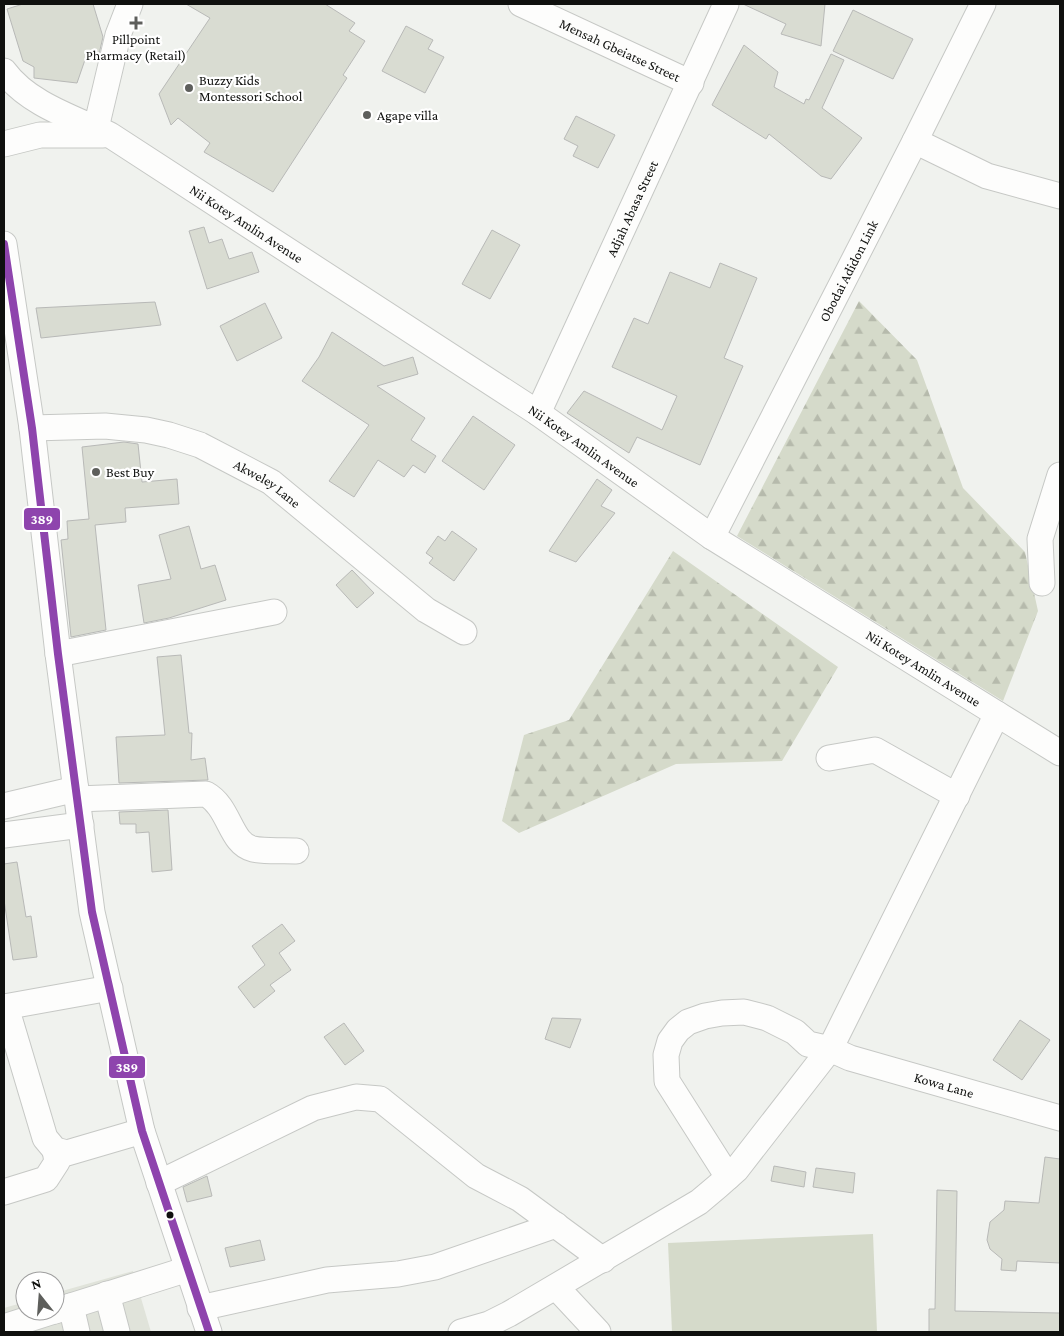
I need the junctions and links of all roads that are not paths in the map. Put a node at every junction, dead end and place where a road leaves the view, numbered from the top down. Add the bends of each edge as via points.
1 (130, 4) edge
2 (521, 4) edge
3 (726, 4) edge
4 (983, 4) edge
5 (4, 70) edge
6 (691, 83) junction
7 (103, 131) junction
8 (915, 141) junction
9 (4, 144) edge
10 (1060, 196) edge
11 (4, 244) edge
12 (538, 413) junction
13 (32, 428) junction
14 (1060, 475) edge
15 (712, 537) junction
16 (1042, 583) dead end
17 (274, 612) dead end
18 (464, 632) dead end
19 (58, 654) junction
20 (997, 714) junction
21 (1060, 754) edge
22 (829, 758) dead end
23 (76, 794) junction
24 (957, 796) junction
25 (4, 806) edge
26 (81, 825) junction
27 (4, 835) edge
28 (296, 851) dead end
29 (110, 988) junction
30 (5, 1007) edge
31 (830, 1049) junction
32 (1060, 1118) edge
33 (142, 1131) junction
34 (61, 1152) junction
35 (728, 1177) junction
36 (159, 1183) junction
37 (4, 1192) edge
38 (556, 1225) junction
39 (603, 1260) junction
40 (188, 1269) junction
41 (557, 1288) junction
42 (107, 1294) junction
43 (65, 1307) edge
44 (200, 1308) junction
45 (65, 1315) edge
46 (23, 1321) edge
47 (4, 1327) edge
48 (78, 1332) edge
49 (117, 1332) edge
50 (209, 1332) edge
51 (461, 1332) edge
52 (598, 1332) edge

1 - 7 street via 118,35
2 - 6 street, Mensah Gbeiatse Street
3 - 6 street, Adjah Abasa Street
4 - 8 street, Obodai Adidon Link
5 - 7 street, Nii Kotey Amlin Avenue via 11,81 41,102
6 - 12 street, Adjah Abasa Street
7 - 9 street via 40,136
7 - 12 street, Nii Kotey Amlin Avenue
8 - 10 street via 987,176
8 - 15 street, Obodai Adidon Link
11 - 13 street
12 - 15 street, Nii Kotey Amlin Avenue
13 - 18 street, Akweley Lane via 105,426 146,430 200,445 271,482 426,610
13 - 19 street
14 - 16 street via 1040,539
15 - 20 street, Nii Kotey Amlin Avenue
17 - 19 street
19 - 23 street
20 - 21 street, Nii Kotey Amlin Avenue
20 - 24 street
22 - 24 street via 875,750
23 - 25 street
23 - 26 street
23 - 28 street via 206,794 221,806 244,846
24 - 31 street
26 - 27 street
26 - 29 street via 92,912
29 - 30 street
29 - 33 street
30 - 34 street via 45,1138
31 - 32 street, Kowa Lane via 850,1058
31 - 35 street
31 - 35 street, Kowa Lane via 808,1044 795,1032 767,1018 744,1012 705,1016 678,1030 666,1055 667,1080
33 - 34 street
33 - 36 street
34 - 37 street via 46,1179
35 - 39 street via 699,1202
36 - 38 street via 313,1108 356,1097 380,1098 476,1176 520,1199
36 - 40 street
38 - 39 street
38 - 44 street via 435,1267 398,1274 327,1280
39 - 41 street
40 - 42 street
40 - 44 street
41 - 51 street via 489,1324
41 - 52 street
42 - 43 street
42 - 49 street
44 - 50 street
45 - 48 street
46 - 47 street

